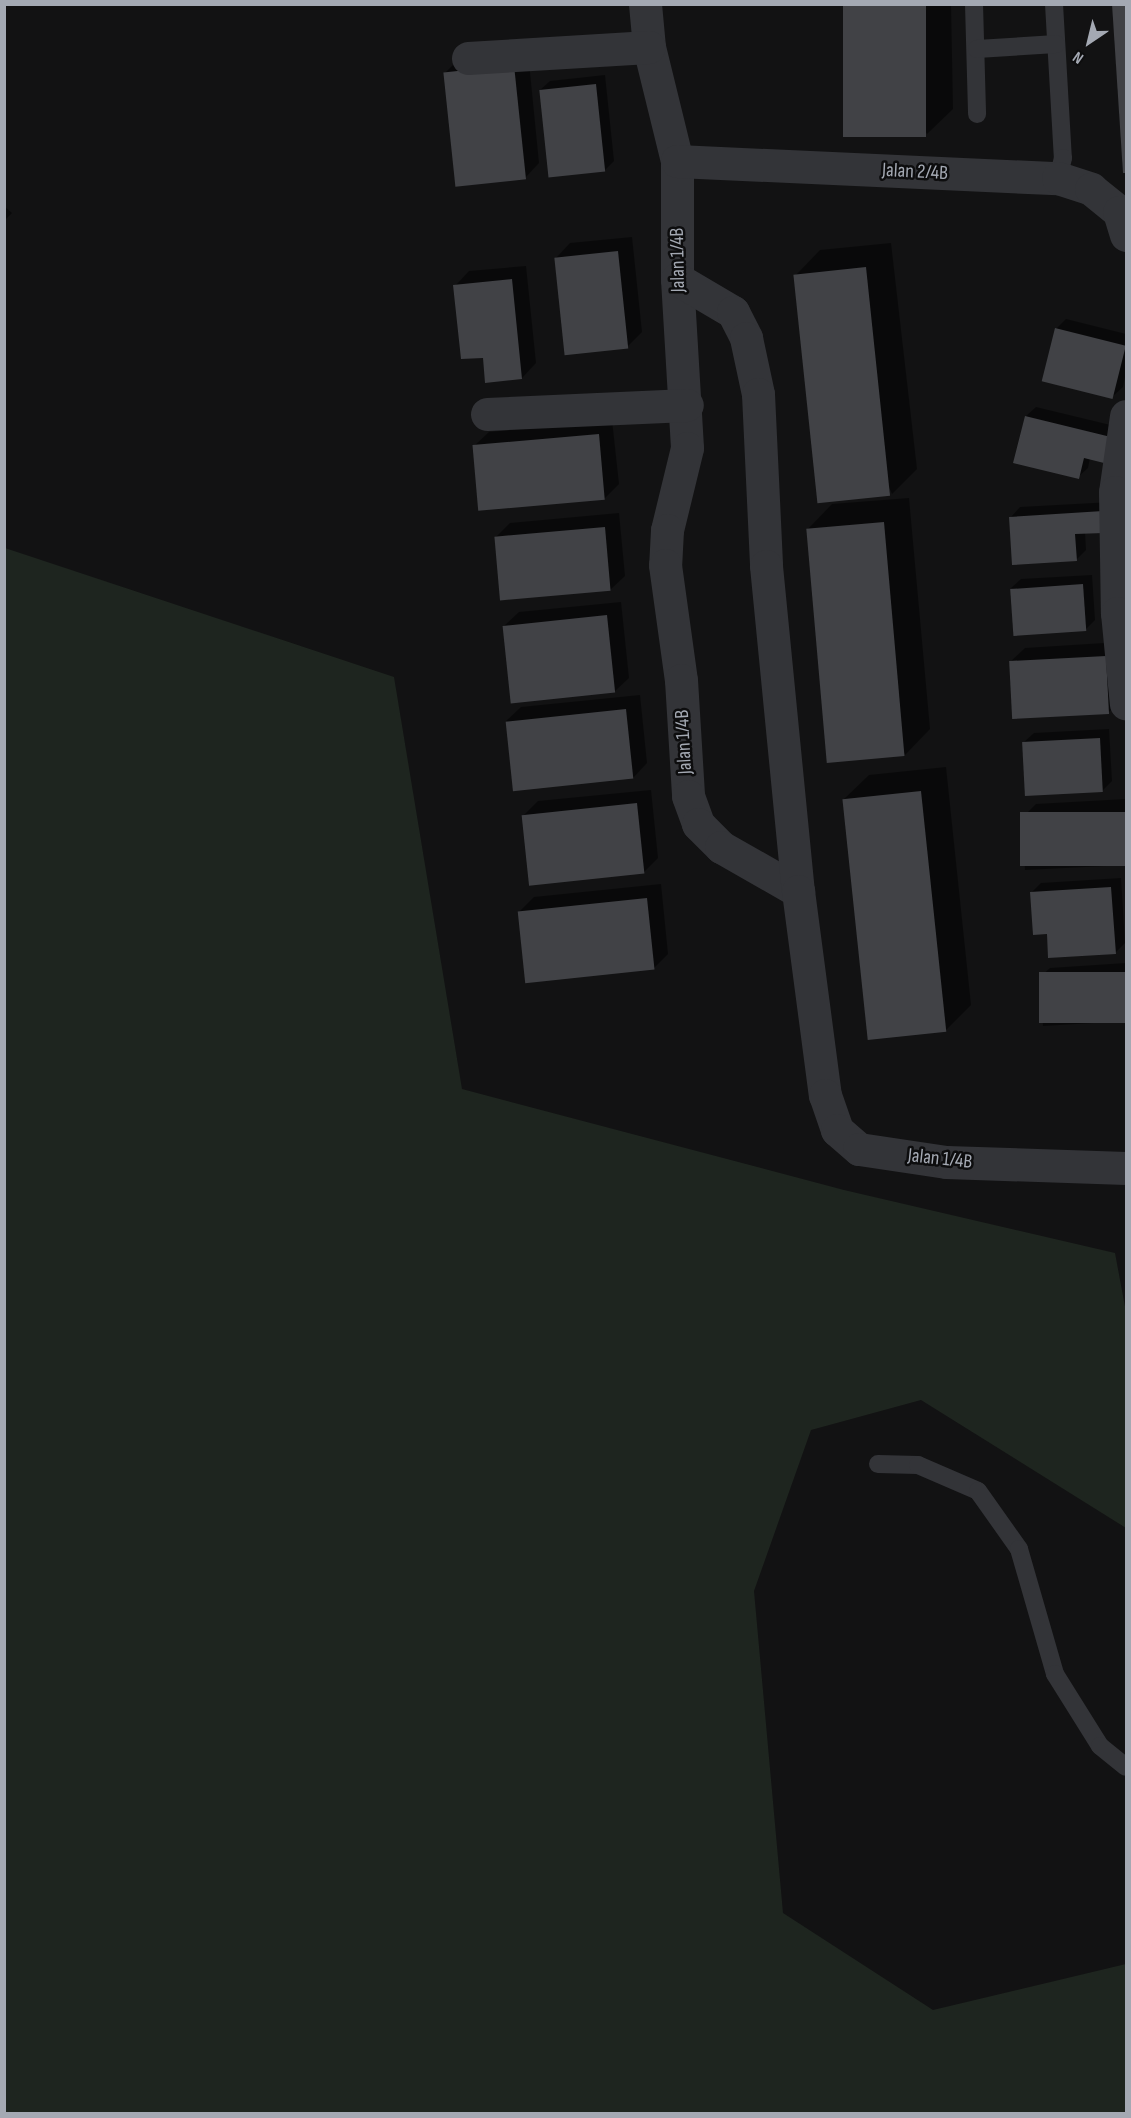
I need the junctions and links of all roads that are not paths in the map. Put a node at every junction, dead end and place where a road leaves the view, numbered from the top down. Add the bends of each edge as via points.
1 (645, 4) edge
2 (974, 4) edge
3 (1054, 4) edge
4 (1056, 44) junction
5 (649, 47) junction
6 (977, 49) junction
7 (468, 58) dead end
8 (977, 114) dead end
9 (677, 161) junction
10 (1058, 178) junction
11 (1126, 235) edge
12 (677, 279) junction
13 (687, 405) junction
14 (487, 414) dead end
15 (1126, 416) edge
16 (1126, 704) edge
17 (798, 891) junction
18 (1126, 1168) edge
19 (878, 1464) dead end
20 (1126, 1767) edge

1 - 5 street, Jalan 1/4B
2 - 6 lane
3 - 4 lane
4 - 6 lane
4 - 10 lane via 1063,158
5 - 7 street
5 - 9 street, Jalan 1/4B
6 - 8 lane
9 - 10 street, Jalan 2/4B
9 - 12 street, Jalan 1/4B
10 - 11 street, Jalan 2/4B via 1091,189 1119,212
12 - 13 street, Jalan 1/4B
12 - 17 street via 733,312 746,338 758,393 766,566
13 - 14 street
13 - 17 street, Jalan 1/4B via 685,467 667,530 665,565 681,680 688,796 698,824 721,847
15 - 16 street via 1115,492 1117,613
17 - 18 street, Jalan 1/4B via 825,1095 837,1130 859,1149 946,1162
19 - 20 lane via 918,1465 978,1491 1019,1549 1055,1674 1100,1746

